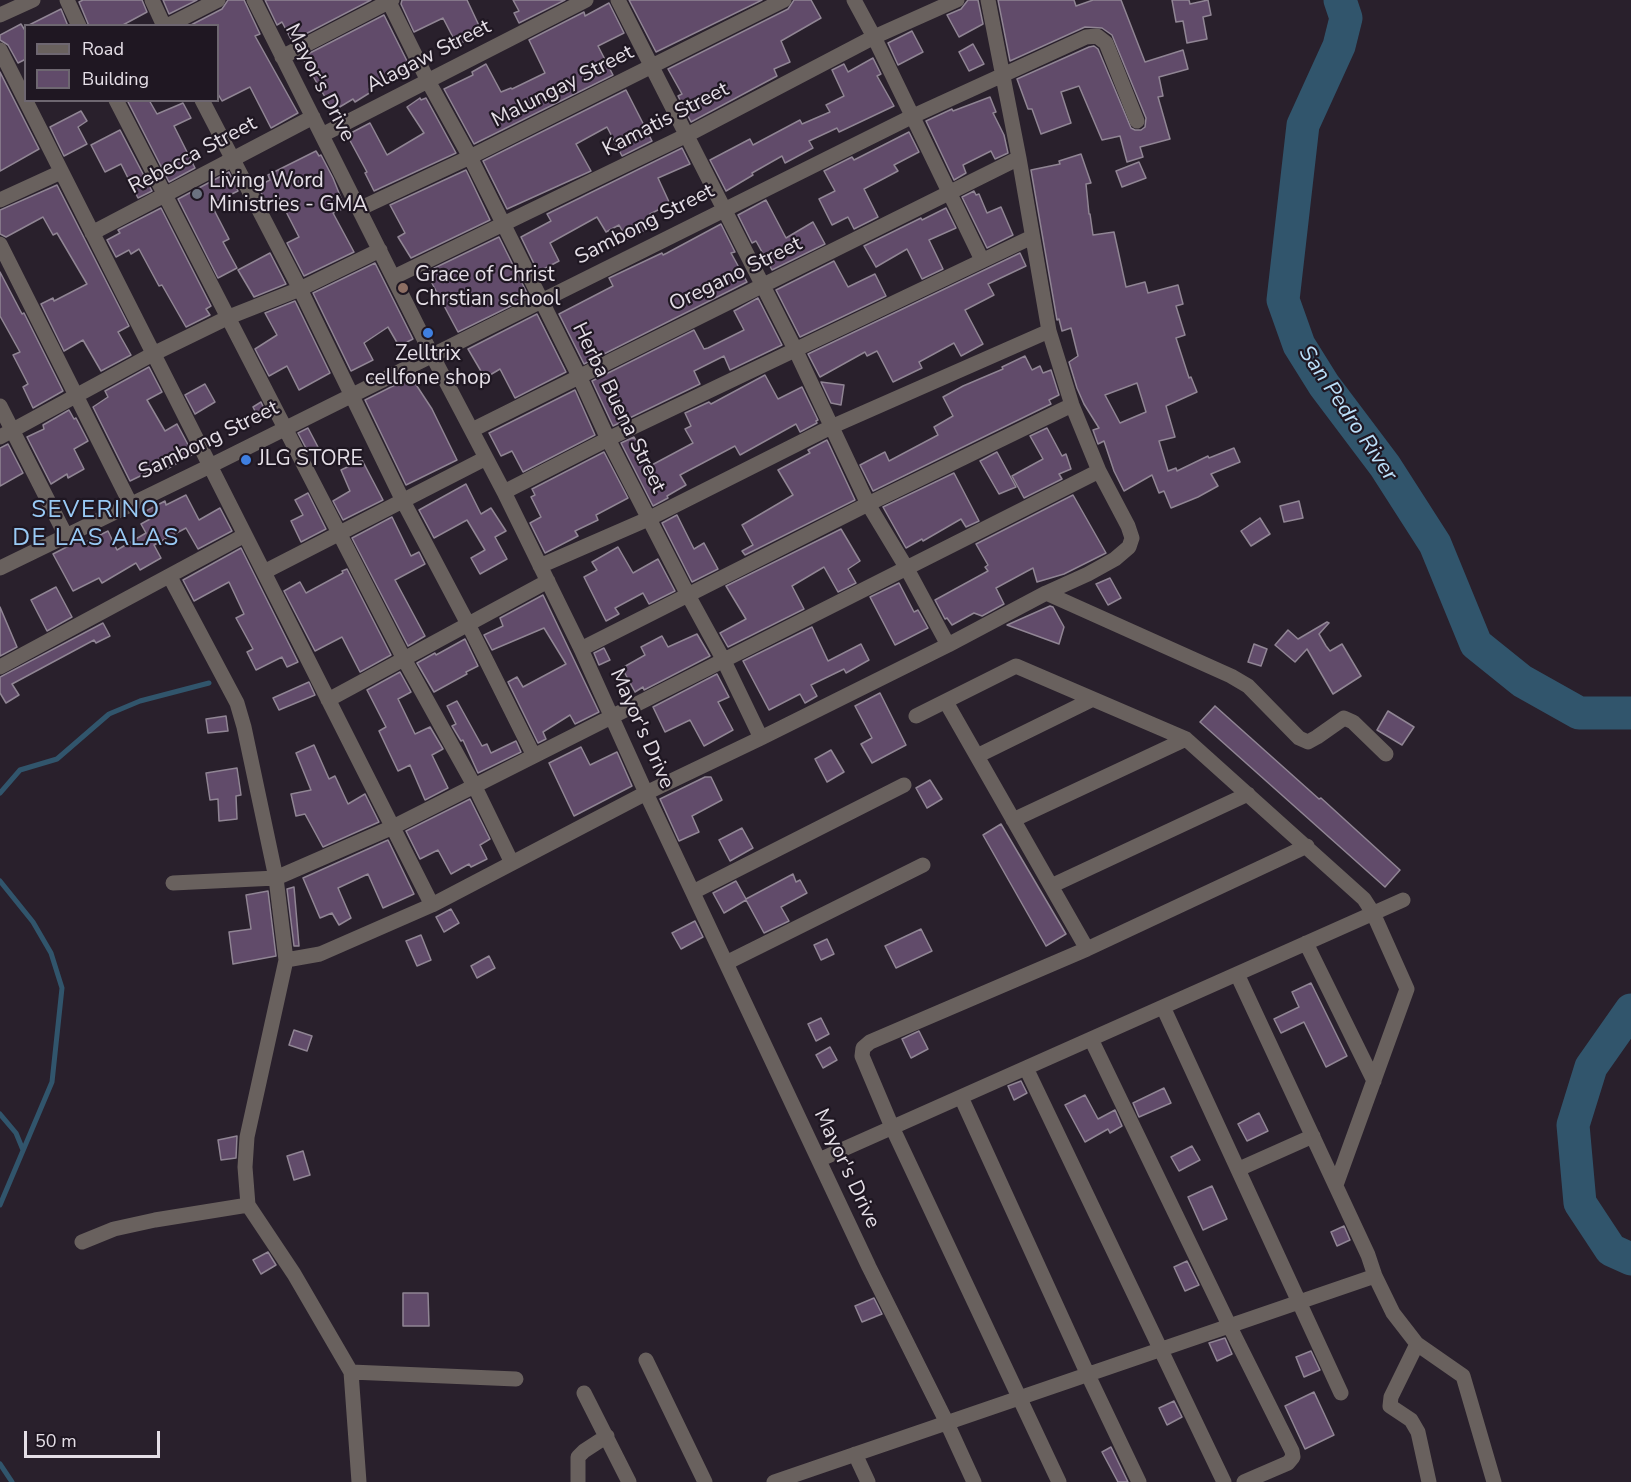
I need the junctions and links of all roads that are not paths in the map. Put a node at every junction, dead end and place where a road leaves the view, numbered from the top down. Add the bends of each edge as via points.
1 (33, 0) edge
2 (67, 0) edge
3 (152, 0) edge
4 (218, 0) edge
5 (254, 0) edge
6 (586, 0) edge
7 (618, 0) edge
8 (784, 0) edge
9 (854, 0) edge
10 (957, 0) edge
11 (988, 0) edge
12 (390, 1) edge
13 (0, 15) edge
14 (78, 24) edge
15 (164, 24) edge
16 (169, 24) edge
17 (874, 37) junction
18 (0, 50) edge
19 (282, 57) junction
20 (651, 66) junction
21 (1003, 75) junction
22 (428, 81) junction
23 (24, 95) edge
24 (27, 102) edge
25 (117, 102) edge
26 (203, 102) edge
27 (313, 117) junction
28 (911, 117) junction
29 (1137, 121) dead end
30 (322, 135) junction
31 (687, 135) junction
32 (470, 157) junction
33 (1019, 158) junction
34 (232, 159) junction
35 (61, 172) junction
36 (949, 193) junction
37 (165, 194) junction
38 (0, 200) edge
39 (359, 209) junction
40 (724, 209) junction
41 (502, 225) junction
42 (92, 233) junction
43 (1032, 237) junction
44 (0, 244) edge
45 (380, 250) junction
46 (982, 260) junction
47 (394, 277) junction
48 (762, 285) junction
49 (300, 289) junction
50 (541, 300) junction
51 (229, 317) junction
52 (1049, 331) junction
53 (795, 348) junction
54 (153, 354) junction
55 (432, 355) junction
56 (579, 376) junction
57 (351, 394) junction
58 (76, 396) junction
59 (1072, 405) junction
60 (0, 406) edge
61 (831, 427) junction
62 (286, 428) junction
63 (472, 430) junction
64 (6, 434) edge
65 (608, 439) junction
66 (486, 458) junction
67 (210, 466) junction
68 (1099, 471) junction
69 (504, 492) junction
70 (403, 501) junction
71 (130, 503) junction
72 (868, 504) junction
73 (648, 519) junction
74 (339, 533) junction
75 (245, 535) junction
76 (66, 536) junction
77 (540, 566) junction
78 (906, 567) junction
79 (0, 568) edge
80 (264, 572) junction
81 (170, 577) junction
82 (548, 581) junction
83 (1046, 593) junction
84 (687, 595) junction
85 (468, 624) junction
86 (948, 645) junction
87 (581, 649) junction
88 (404, 659) junction
89 (723, 659) junction
90 (0, 667) edge
91 (1093, 699) junction
92 (328, 700) junction
93 (945, 702) junction
94 (916, 716) dead end
95 (612, 717) junction
96 (761, 738) junction
97 (1186, 739) junction
98 (1386, 753) dead end
99 (534, 756) junction
100 (977, 756) junction
101 (904, 785) dead end
102 (475, 787) junction
103 (646, 793) junction
104 (1248, 794) junction
105 (1013, 820) junction
106 (393, 827) junction
107 (1307, 846) junction
108 (512, 863) junction
109 (922, 865) dead end
110 (276, 878) junction
111 (173, 883) dead end
112 (1051, 886) junction
113 (693, 892) junction
114 (1403, 900) dead end
115 (432, 905) junction
116 (1373, 913) junction
117 (1306, 943) junction
118 (1087, 949) junction
119 (286, 960) junction
120 (726, 963) junction
121 (1237, 974) junction
122 (1163, 1007) junction
123 (1091, 1039) junction
124 (1026, 1068) junction
125 (1374, 1081) junction
126 (961, 1096) junction
127 (892, 1127) junction
128 (1313, 1136) junction
129 (819, 1160) junction
130 (1239, 1169) junction
131 (1336, 1185) junction
132 (248, 1204) junction
133 (82, 1242) dead end
134 (1375, 1276) junction
135 (1300, 1303) junction
136 (1230, 1327) junction
137 (1417, 1344) junction
138 (1162, 1350) junction
139 (646, 1360) dead end
140 (351, 1372) junction
141 (1088, 1376) junction
142 (516, 1379) dead end
143 (1341, 1393) dead end
144 (584, 1394) dead end
145 (1018, 1399) junction
146 (947, 1423) junction
147 (607, 1437) junction
148 (855, 1454) junction
149 (780, 1481) edge
150 (359, 1482) edge
151 (579, 1482) edge
152 (629, 1482) edge
153 (705, 1482) edge
154 (868, 1482) edge
155 (974, 1482) edge
156 (1059, 1482) edge
157 (1139, 1482) edge
158 (1224, 1482) edge
159 (1244, 1482) edge
160 (1429, 1482) edge
161 (1494, 1482) edge

1 - 13 street
2 - 14 street
3 - 15 street
4 - 16 street
5 - 19 street, Mayor's Drive
6 - 22 street, Alagaw Street
7 - 20 street
8 - 20 street, Malungay Street
9 - 17 street
10 - 17 street, Kamatis Street
11 - 21 street
12 - 19 street
12 - 22 street, Herba Buena Street
17 - 28 street
17 - 31 street, Kamatis Street
18 - 23 street
19 - 27 street, Mayor's Drive
20 - 31 street
20 - 32 street, Malungay Street
21 - 28 street, Sambong Street
21 - 29 street, Sambong Street via 1086,37 1097,36 1106,43
21 - 33 street
22 - 30 street, Alagaw Street
22 - 32 street, Herba Buena Street
24 - 35 street
25 - 37 street
26 - 34 street
27 - 30 street, Mayor's Drive
27 - 34 street, Rebecca Street
28 - 36 street
28 - 40 street, Sambong Street
30 - 39 street, Mayor's Drive
31 - 40 street
31 - 41 street, Kamatis Street
32 - 39 street, Malungay Street
32 - 41 street, Herba Buena Street
33 - 36 street, Oregano Street
33 - 43 street
34 - 37 street, Rebecca Street
34 - 49 street
35 - 38 street
35 - 42 street
36 - 46 street
36 - 48 street, Oregano Street
37 - 42 street, Rebecca Street
37 - 51 street
39 - 45 street, Mayor's Drive
40 - 48 street
40 - 50 street, Sambong Street
41 - 47 street, Kamatis Street
41 - 50 street, Herba Buena Street
42 - 54 street
43 - 46 street
43 - 52 street
44 - 58 street
45 - 47 street, Mayor's Drive
45 - 49 street
46 - 53 street
47 - 55 street, Mayor's Drive
48 - 53 street
48 - 56 street, Oregano Street
49 - 51 street
49 - 57 street
50 - 55 street, Sambong Street
50 - 56 street, Herba Buena Street
51 - 54 street
51 - 62 street
52 - 59 street
52 - 61 street
53 - 61 street
53 - 65 street
54 - 58 street
54 - 67 street
55 - 57 street, Sambong Street
55 - 63 street, Mayor's Drive
56 - 63 street, Oregano Street
56 - 65 street, Herba Buena Street
57 - 62 street, Sambong Street
57 - 70 street
58 - 64 street
58 - 71 street
59 - 68 street
59 - 72 street
60 - 64 street
61 - 72 street
61 - 73 street
62 - 67 street, Sambong Street
62 - 74 street
63 - 66 street, Mayor's Drive
64 - 76 street
65 - 69 street
65 - 73 street, Herba Buena Street
66 - 69 street, Mayor's Drive
66 - 70 street
67 - 71 street, Sambong Street
67 - 75 street
68 - 78 street
68 - 83 street via 1128,526 1132,538 1129,547 1088,574
69 - 77 street, Mayor's Drive
70 - 74 street
70 - 85 street
71 - 76 street, Sambong Street
72 - 78 street
72 - 84 street
73 - 77 street
73 - 84 street, Herba Buena Street
74 - 80 street
74 - 88 street
75 - 80 street
75 - 81 street
76 - 79 street, Sambong Street
77 - 82 street, Mayor's Drive
78 - 86 street
78 - 89 street
80 - 92 street
81 - 90 street
81 - 110 street via 237,703
82 - 85 street
82 - 87 street, Mayor's Drive
83 - 86 street
83 - 98 street via 1231,676 1248,687 1299,738 1308,742 1344,718
84 - 87 street
84 - 89 street, Herba Buena Street
85 - 88 street
85 - 99 street
86 - 96 street
87 - 95 street, Mayor's Drive
88 - 92 street
88 - 102 street
89 - 95 street
89 - 96 street, Herba Buena Street
91 - 93 street via 1016,666
91 - 97 street
91 - 100 street
92 - 106 street
93 - 94 street
93 - 100 street
95 - 99 street
95 - 103 street, Mayor's Drive
96 - 103 street
97 - 104 street
97 - 105 street
99 - 102 street
100 - 105 street
101 - 113 street
102 - 106 street
102 - 108 street
103 - 108 street
103 - 113 street, Mayor's Drive
104 - 107 street
104 - 112 street
105 - 112 street
106 - 110 street
106 - 115 street
107 - 116 street via 1364,899
107 - 118 street
108 - 115 street
109 - 120 street
110 - 111 street
110 - 119 street
112 - 118 street
113 - 120 street, Mayor's Drive
114 - 116 street
115 - 119 street via 320,954
116 - 117 street
116 - 125 street via 1407,989
117 - 121 street
117 - 125 street
118 - 127 street via 863,1048 862,1056
119 - 132 street via 247,1137
120 - 129 street, Mayor's Drive
121 - 122 street
121 - 128 street
122 - 123 street
122 - 130 street
123 - 124 street
123 - 136 street
124 - 126 street
124 - 138 street
125 - 131 street
126 - 127 street
126 - 141 street
127 - 129 street
127 - 145 street
128 - 130 street
128 - 131 street
129 - 146 street, Mayor's Drive
130 - 135 street
131 - 134 street
132 - 133 street via 114,1229
132 - 140 street
134 - 135 street
134 - 137 street via 1393,1313
135 - 136 street
135 - 143 street
136 - 138 street
136 - 159 street via 1293,1457 1288,1463
137 - 160 street via 1390,1397 1390,1406 1411,1420 1418,1432
137 - 161 street via 1463,1376
138 - 141 street
138 - 158 street
139 - 153 street
140 - 142 street
140 - 150 street
141 - 145 street
141 - 157 street
144 - 147 street
145 - 146 street
145 - 156 street
146 - 148 street
146 - 155 street, Mayor's Drive
147 - 151 street via 578,1457
147 - 152 street
148 - 149 street
148 - 154 street

